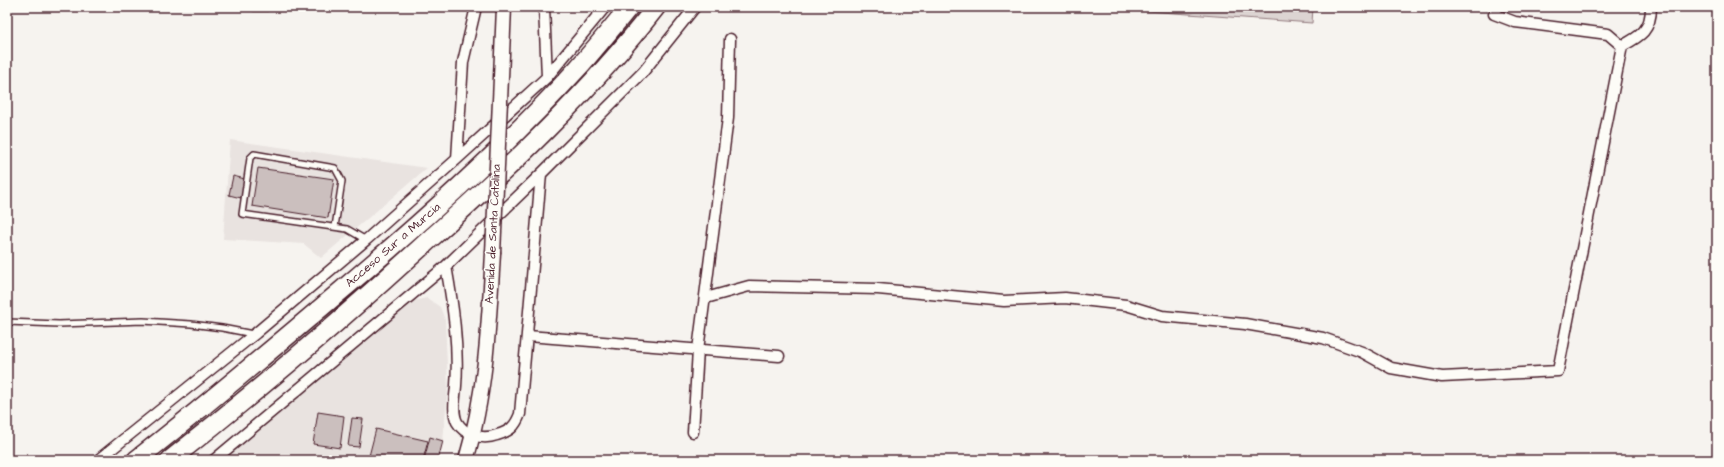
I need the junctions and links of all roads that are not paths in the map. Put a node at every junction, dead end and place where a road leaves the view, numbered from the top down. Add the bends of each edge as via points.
1 (476, 7) edge
2 (504, 7) edge
3 (544, 7) edge
4 (604, 7) edge
5 (629, 7) edge
6 (656, 7) edge
7 (695, 7) edge
8 (1497, 7) edge
9 (1650, 7) edge
10 (730, 39) dead end
11 (1622, 46) junction
12 (547, 77) junction
13 (457, 159) junction
14 (541, 174) junction
15 (335, 228) junction
16 (366, 240) junction
17 (446, 266) junction
18 (706, 298) junction
19 (7, 322) edge
20 (254, 335) junction
21 (528, 336) junction
22 (698, 350) junction
23 (779, 356) dead end
24 (693, 432) dead end
25 (473, 436) junction
26 (98, 460) edge
27 (136, 460) edge
28 (170, 460) edge
29 (214, 460) edge
30 (466, 460) edge

1 - 13 street via 463,62
2 - 25 main road, Avenida de Santa Catalina, bridge via 490,312 484,372
3 - 12 street
4 - 12 street
5 - 27 highway, Acceso Sur a Murcia via 548,100 459,186 272,350
6 - 28 highway, Acceso Sur a Murcia via 625,45 519,158 368,296
7 - 14 street via 643,72
8 - 11 street via 1494,14 1515,22 1608,34
9 - 11 street via 1651,20 1641,36
10 - 18 street via 728,118
11 - 18 street via 1558,371 1442,377 1391,368 1362,352 1323,338 1245,324 1162,316 1126,305 1065,298 1004,301 878,289 749,286
12 - 13 street
13 - 16 street
14 - 17 street
14 - 21 street
15 - 15 lane via 242,214 250,158 254,154 335,168 342,181
15 - 16 lane via 347,229
16 - 20 street
17 - 25 street via 454,313 454,412 456,421 462,429
17 - 29 street
18 - 22 street
19 - 20 lane via 59,324 143,321 191,324
20 - 26 street
21 - 22 street
21 - 25 street via 523,396 516,425 490,438
22 - 23 street
22 - 24 street
25 - 30 main road, Avenida de Santa Catalina

